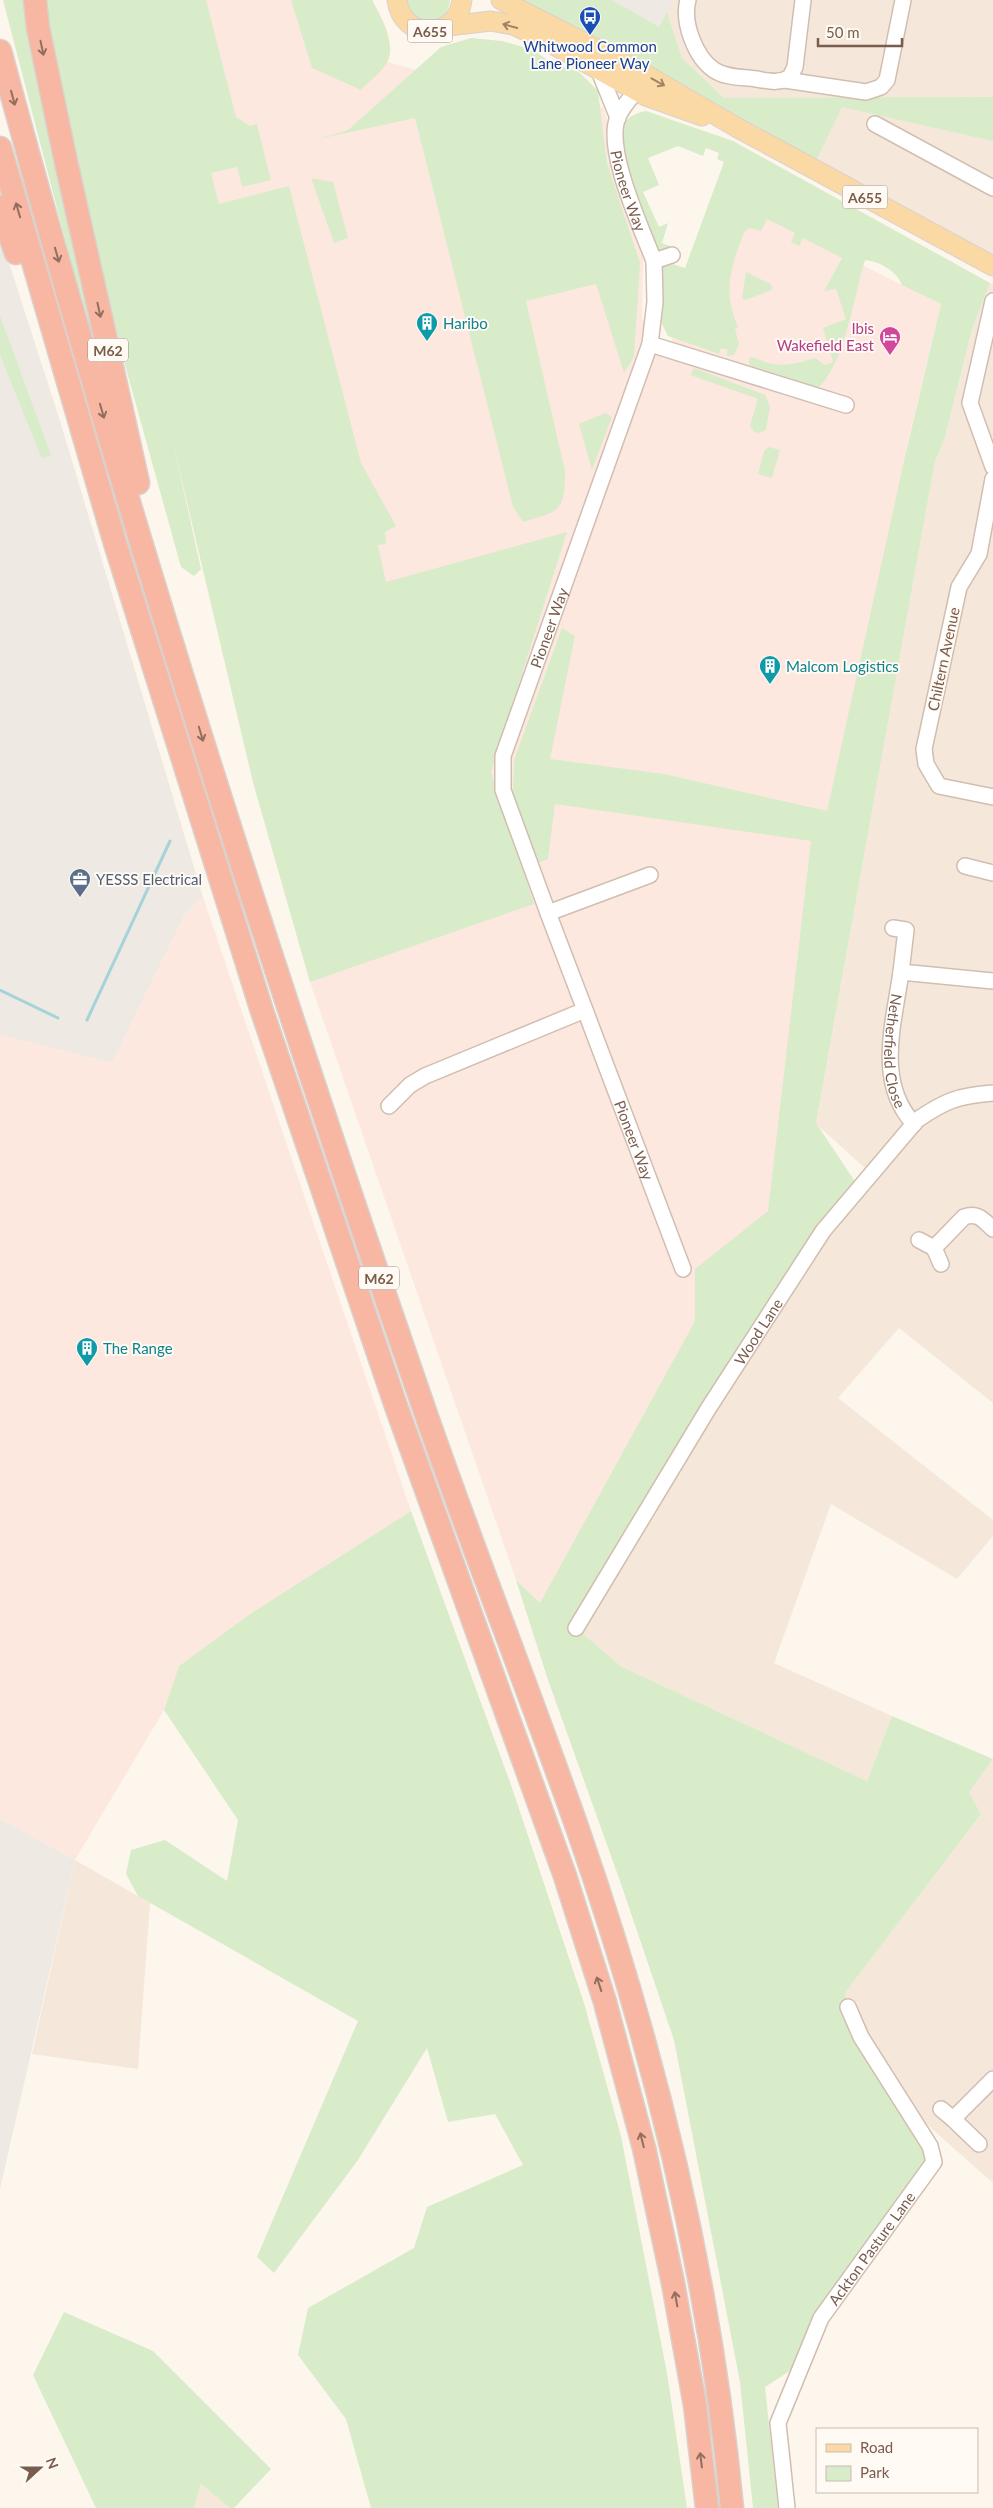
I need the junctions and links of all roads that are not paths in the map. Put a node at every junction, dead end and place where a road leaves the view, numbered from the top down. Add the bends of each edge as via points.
1 (35, 0) edge
2 (462, 0) edge
3 (501, 0) edge
4 (688, 0) edge
5 (803, 0) edge
6 (903, 0) edge
7 (397, 1) edge
8 (448, 26) junction
9 (0, 51) edge
10 (618, 61) junction
11 (599, 71) junction
12 (785, 80) junction
13 (636, 97) junction
14 (618, 118) junction
15 (881, 124) dead end
16 (736, 128) junction
17 (0, 148) edge
18 (993, 188) edge
19 (0, 208) edge
20 (672, 255) dead end
21 (654, 261) junction
22 (993, 266) edge
23 (993, 300) edge
24 (989, 342) edge
25 (650, 344) junction
26 (846, 405) dead end
27 (993, 467) edge
28 (993, 479) edge
29 (115, 542) junction
30 (190, 699) junction
31 (993, 797) edge
32 (965, 866) dead end
33 (993, 873) edge
34 (650, 875) dead end
35 (548, 914) junction
36 (893, 928) dead end
37 (901, 972) junction
38 (993, 981) edge
39 (585, 1010) junction
40 (993, 1093) edge
41 (389, 1106) dead end
42 (914, 1124) junction
43 (993, 1229) edge
44 (919, 1240) dead end
45 (934, 1248) junction
46 (941, 1264) dead end
47 (683, 1269) dead end
48 (576, 1628) dead end
49 (848, 2007) dead end
50 (993, 2079) edge
51 (941, 2109) dead end
52 (953, 2119) junction
53 (979, 2144) dead end
54 (707, 2508) edge
55 (732, 2508) edge
56 (787, 2508) edge

1 -> 30 highway, M62 via 38,28 113,374
2 - 8 main road, A655 via 456,18
3 - 10 main road, A655
4 - 12 street via 687,18 692,38 706,63 714,70 776,82
5 - 12 street via 796,67
6 - 12 street via 888,74 881,87 866,92
7 - 8 main road, A655 via 403,18 417,28 434,31
11 -> 8 main road, A655 via 512,25 491,21
9 -> 30 highway, M62 via 92,375
10 - 13 street via 632,77
10 -> 16 main road, A655
11 - 13 main road, A655
11 - 14 street, Pioneer Way
13 - 14 street, Pioneer Way
13 - 16 main road, A655
14 - 21 street, Pioneer Way via 615,137 618,158
15 - 18 street
16 - 22 main road, A655
29 -> 17 highway, M62
19 - 29 highway, M62
20 - 21 street
21 - 25 street, Pioneer Way via 655,302
23 - 24 street
24 - 27 street via 970,403
25 - 26 street
25 - 35 street, Pioneer Way via 503,756 503,790
28 - 31 street, Chiltern Avenue via 979,554 959,586 924,749 926,764 939,786
54 -> 29 highway, M62 via 695,2405 674,2283 644,2148 605,2002 565,1876 396,1406 306,1142 220,881
30 -> 55 highway, M62 via 253,902 424,1410 579,1832 622,1968 687,2222 712,2354
32 - 33 street
34 - 35 street
35 - 39 street, Pioneer Way
36 - 37 street, Netherfield Close via 906,930
37 - 38 street, Netherfield Close
37 - 42 street, Netherfield Close via 889,1064 901,1107
39 - 41 street via 425,1076 410,1085
39 - 47 street, Pioneer Way
40 - 42 street, Wood Lane via 960,1096 936,1107
42 - 48 street, Wood Lane via 823,1231 708,1409
43 - 45 street via 979,1216 969,1215
44 - 45 street
45 - 46 street
49 - 56 street, Ackton Pasture Lane via 861,2037 930,2146 934,2162 821,2318 778,2423
50 - 52 street
51 - 52 street
52 - 53 street

